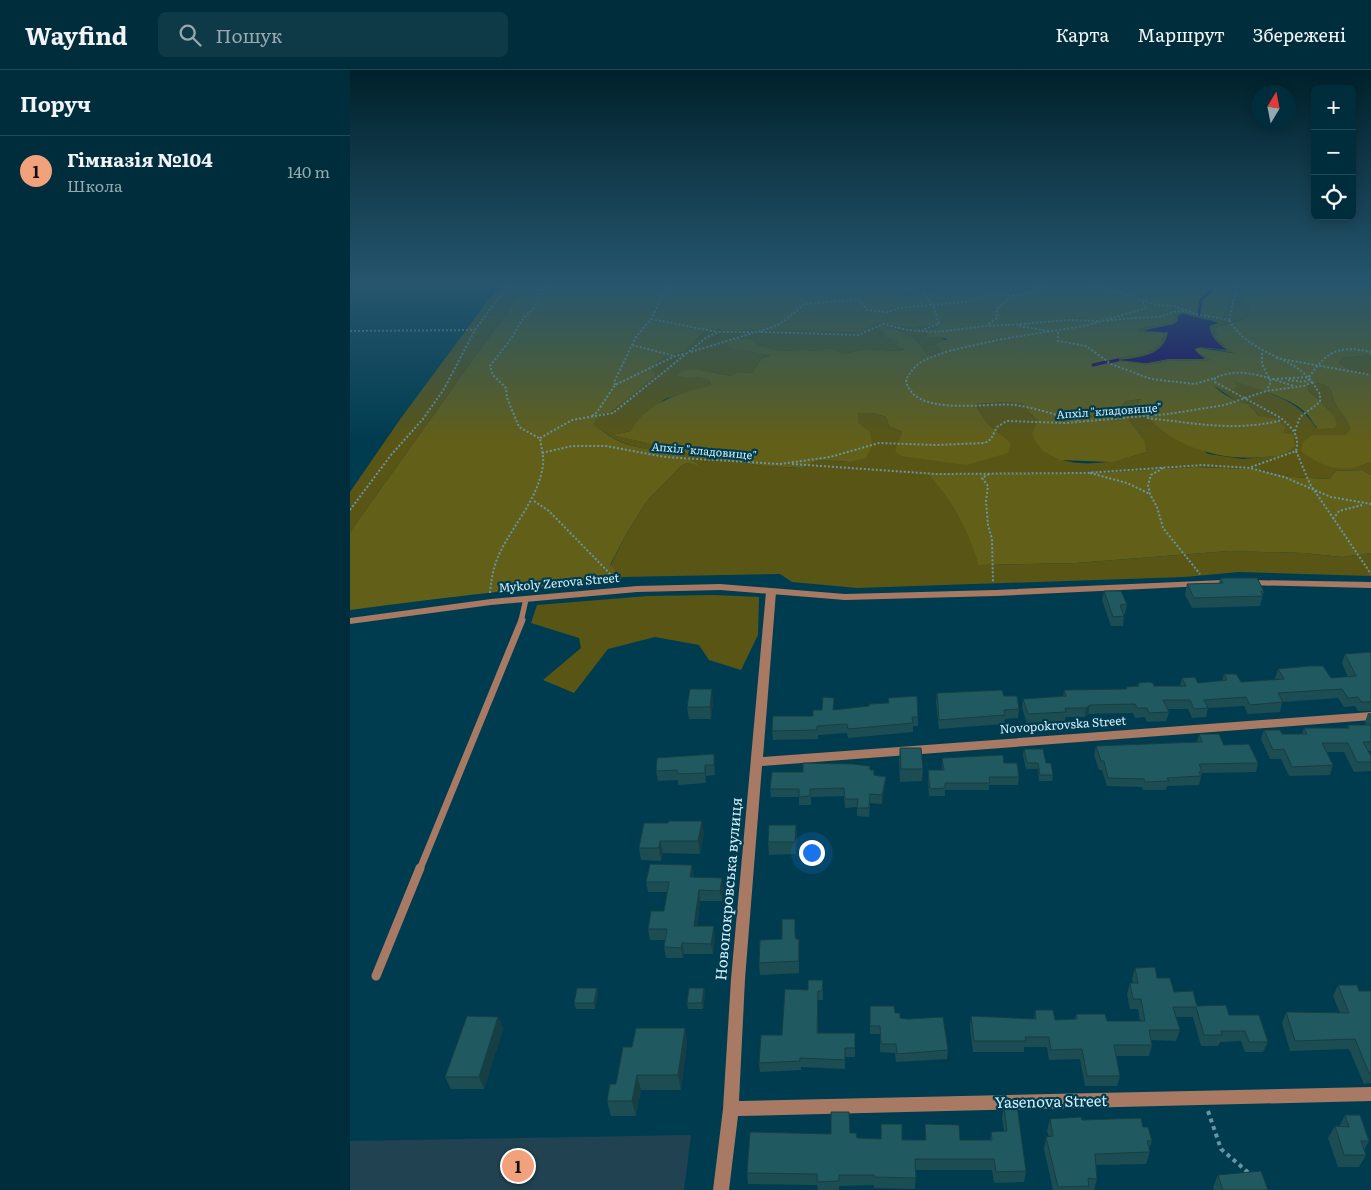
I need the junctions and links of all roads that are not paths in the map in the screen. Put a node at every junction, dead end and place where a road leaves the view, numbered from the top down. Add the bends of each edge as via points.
1 (1371, 585) edge
2 (771, 592) junction
3 (526, 599) junction
4 (350, 621) edge
5 (1371, 716) edge
6 (757, 762) junction
7 (376, 976) dead end
8 (1371, 1094) edge
9 (731, 1108) junction
10 (720, 1190) edge

1 - 2 street via 1208,583 845,597
2 - 3 street, Mykoly Zerova Street via 720,587 637,589
2 - 6 street, Новопокровська вулиця
3 - 4 street, Mykoly Zerova Street
3 - 7 lane via 522,619
5 - 6 street, Novopokrovska Street
6 - 9 street, Новопокровська вулиця via 738,979
8 - 9 street, Yasenova Street
9 - 10 street, Новопокровська вулиця

